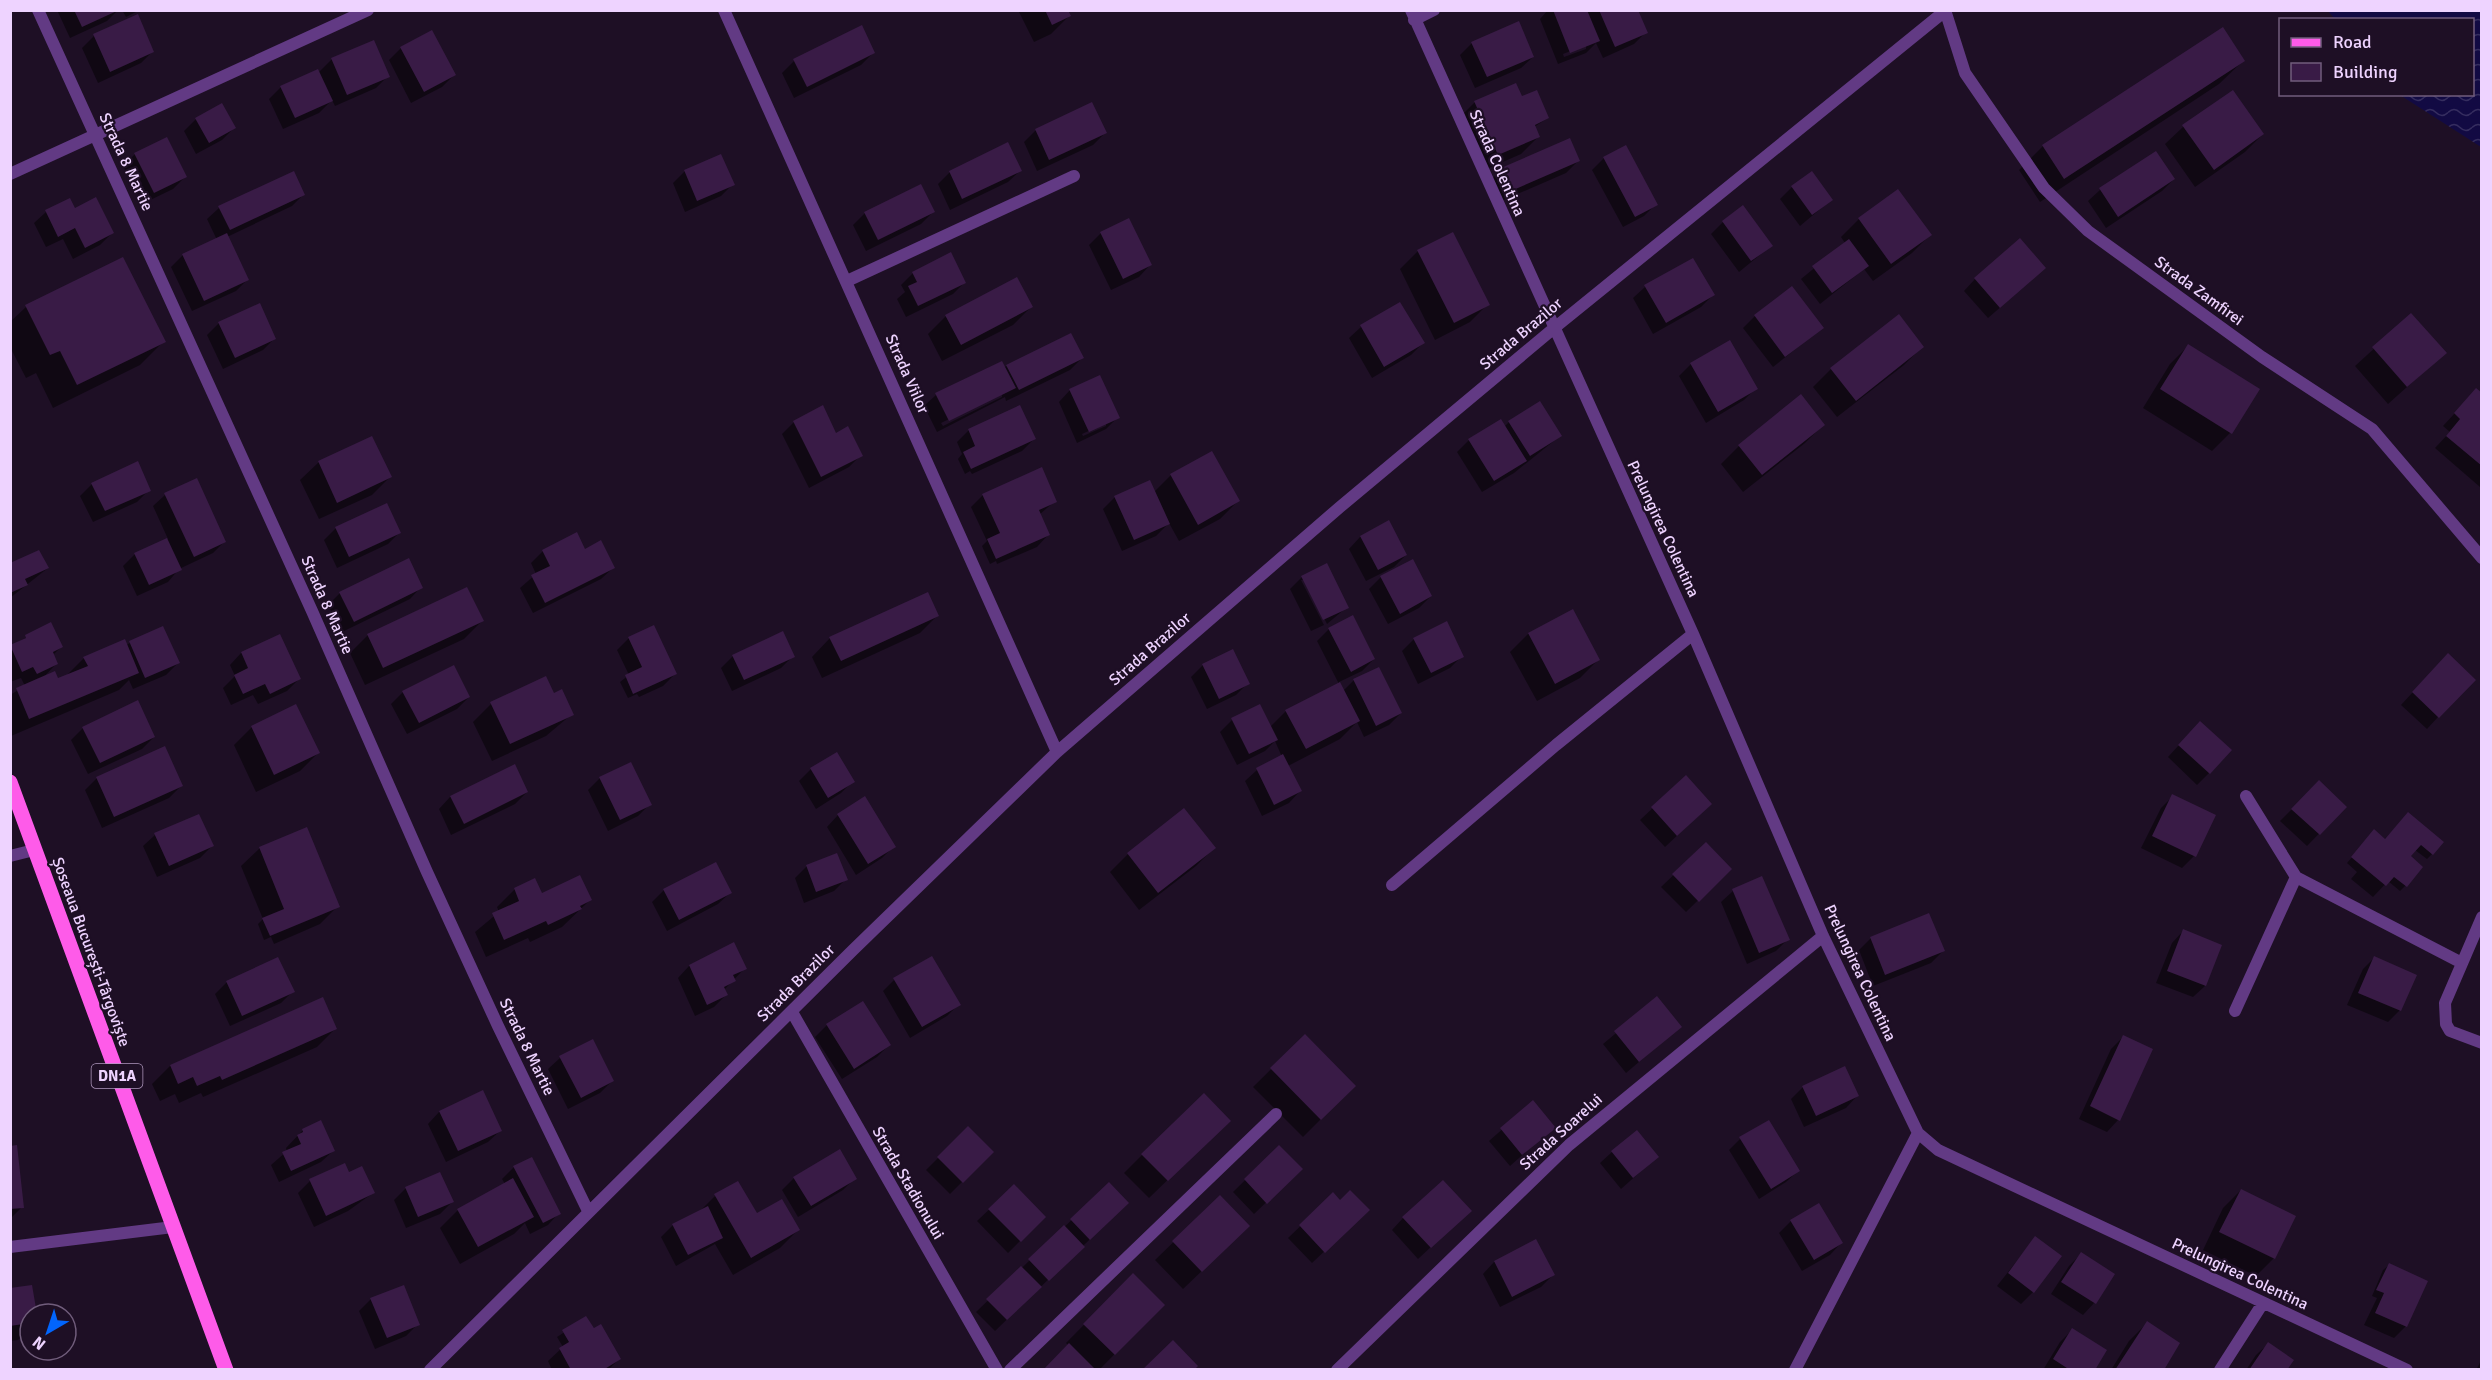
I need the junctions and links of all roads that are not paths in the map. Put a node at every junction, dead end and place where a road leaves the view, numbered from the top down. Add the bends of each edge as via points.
1 (38, 10) edge
2 (368, 10) edge
3 (724, 10) edge
4 (1434, 10) edge
5 (1945, 11) edge
6 (1413, 15) edge
7 (96, 136) junction
8 (10, 174) edge
9 (1074, 176) dead end
10 (848, 281) junction
11 (1553, 329) junction
12 (2481, 558) edge
13 (1693, 634) junction
14 (1057, 752) junction
15 (10, 782) edge
16 (2247, 796) dead end
17 (34, 850) junction
18 (10, 856) edge
19 (2296, 877) junction
20 (1392, 885) dead end
21 (2481, 916) edge
22 (1823, 936) junction
23 (2462, 963) junction
24 (2235, 1011) dead end
25 (792, 1012) junction
26 (2481, 1042) edge
27 (1276, 1114) dead end
28 (1918, 1133) junction
29 (588, 1211) junction
30 (173, 1227) junction
31 (10, 1247) edge
32 (2263, 1303) junction
33 (2400, 1368) edge
34 (226, 1370) edge
35 (430, 1370) edge
36 (997, 1370) edge
37 (1010, 1370) edge
38 (1337, 1370) edge
39 (1795, 1370) edge
40 (2220, 1370) edge

1 - 7 street, Strada 8 Martie
2 - 7 street
3 - 10 street, Strada Viilor
4 - 6 street
5 - 11 street, Strada Brazilor
5 - 12 street, Strada Zamfirei via 1965,73 2044,188 2088,231 2262,357 2372,429
6 - 11 street, Strada Colentina
7 - 8 street
7 - 29 street, Strada 8 Martie via 431,882
9 - 10 street
10 - 14 street, Strada Viilor
11 - 13 street, Prelungirea Colentina
11 - 14 street, Strada Brazilor
13 - 20 street
13 - 22 street, Prelungirea Colentina
14 - 25 street, Strada Brazilor
15 - 17 main road, Șoseaua București-Târgoviște / DN1A
16 - 19 street
17 - 18 street
17 - 30 main road, Șoseaua București-Târgoviște / DN1A
19 - 23 street
19 - 24 street
21 - 23 street
22 - 28 street, Prelungirea Colentina
22 - 38 street, Strada Soarelui via 1569,1144
23 - 26 street via 2445,1003 2446,1024 2450,1031
25 - 29 street, Strada Brazilor
25 - 36 street, Strada Stadionului
27 - 37 street
28 - 32 street, Prelungirea Colentina via 1938,1150
28 - 39 street
29 - 35 street, Strada Brazilor
30 - 31 street
30 - 34 main road, Șoseaua București-Târgoviște / DN1A
32 - 33 street, Prelungirea Colentina
32 - 40 street

